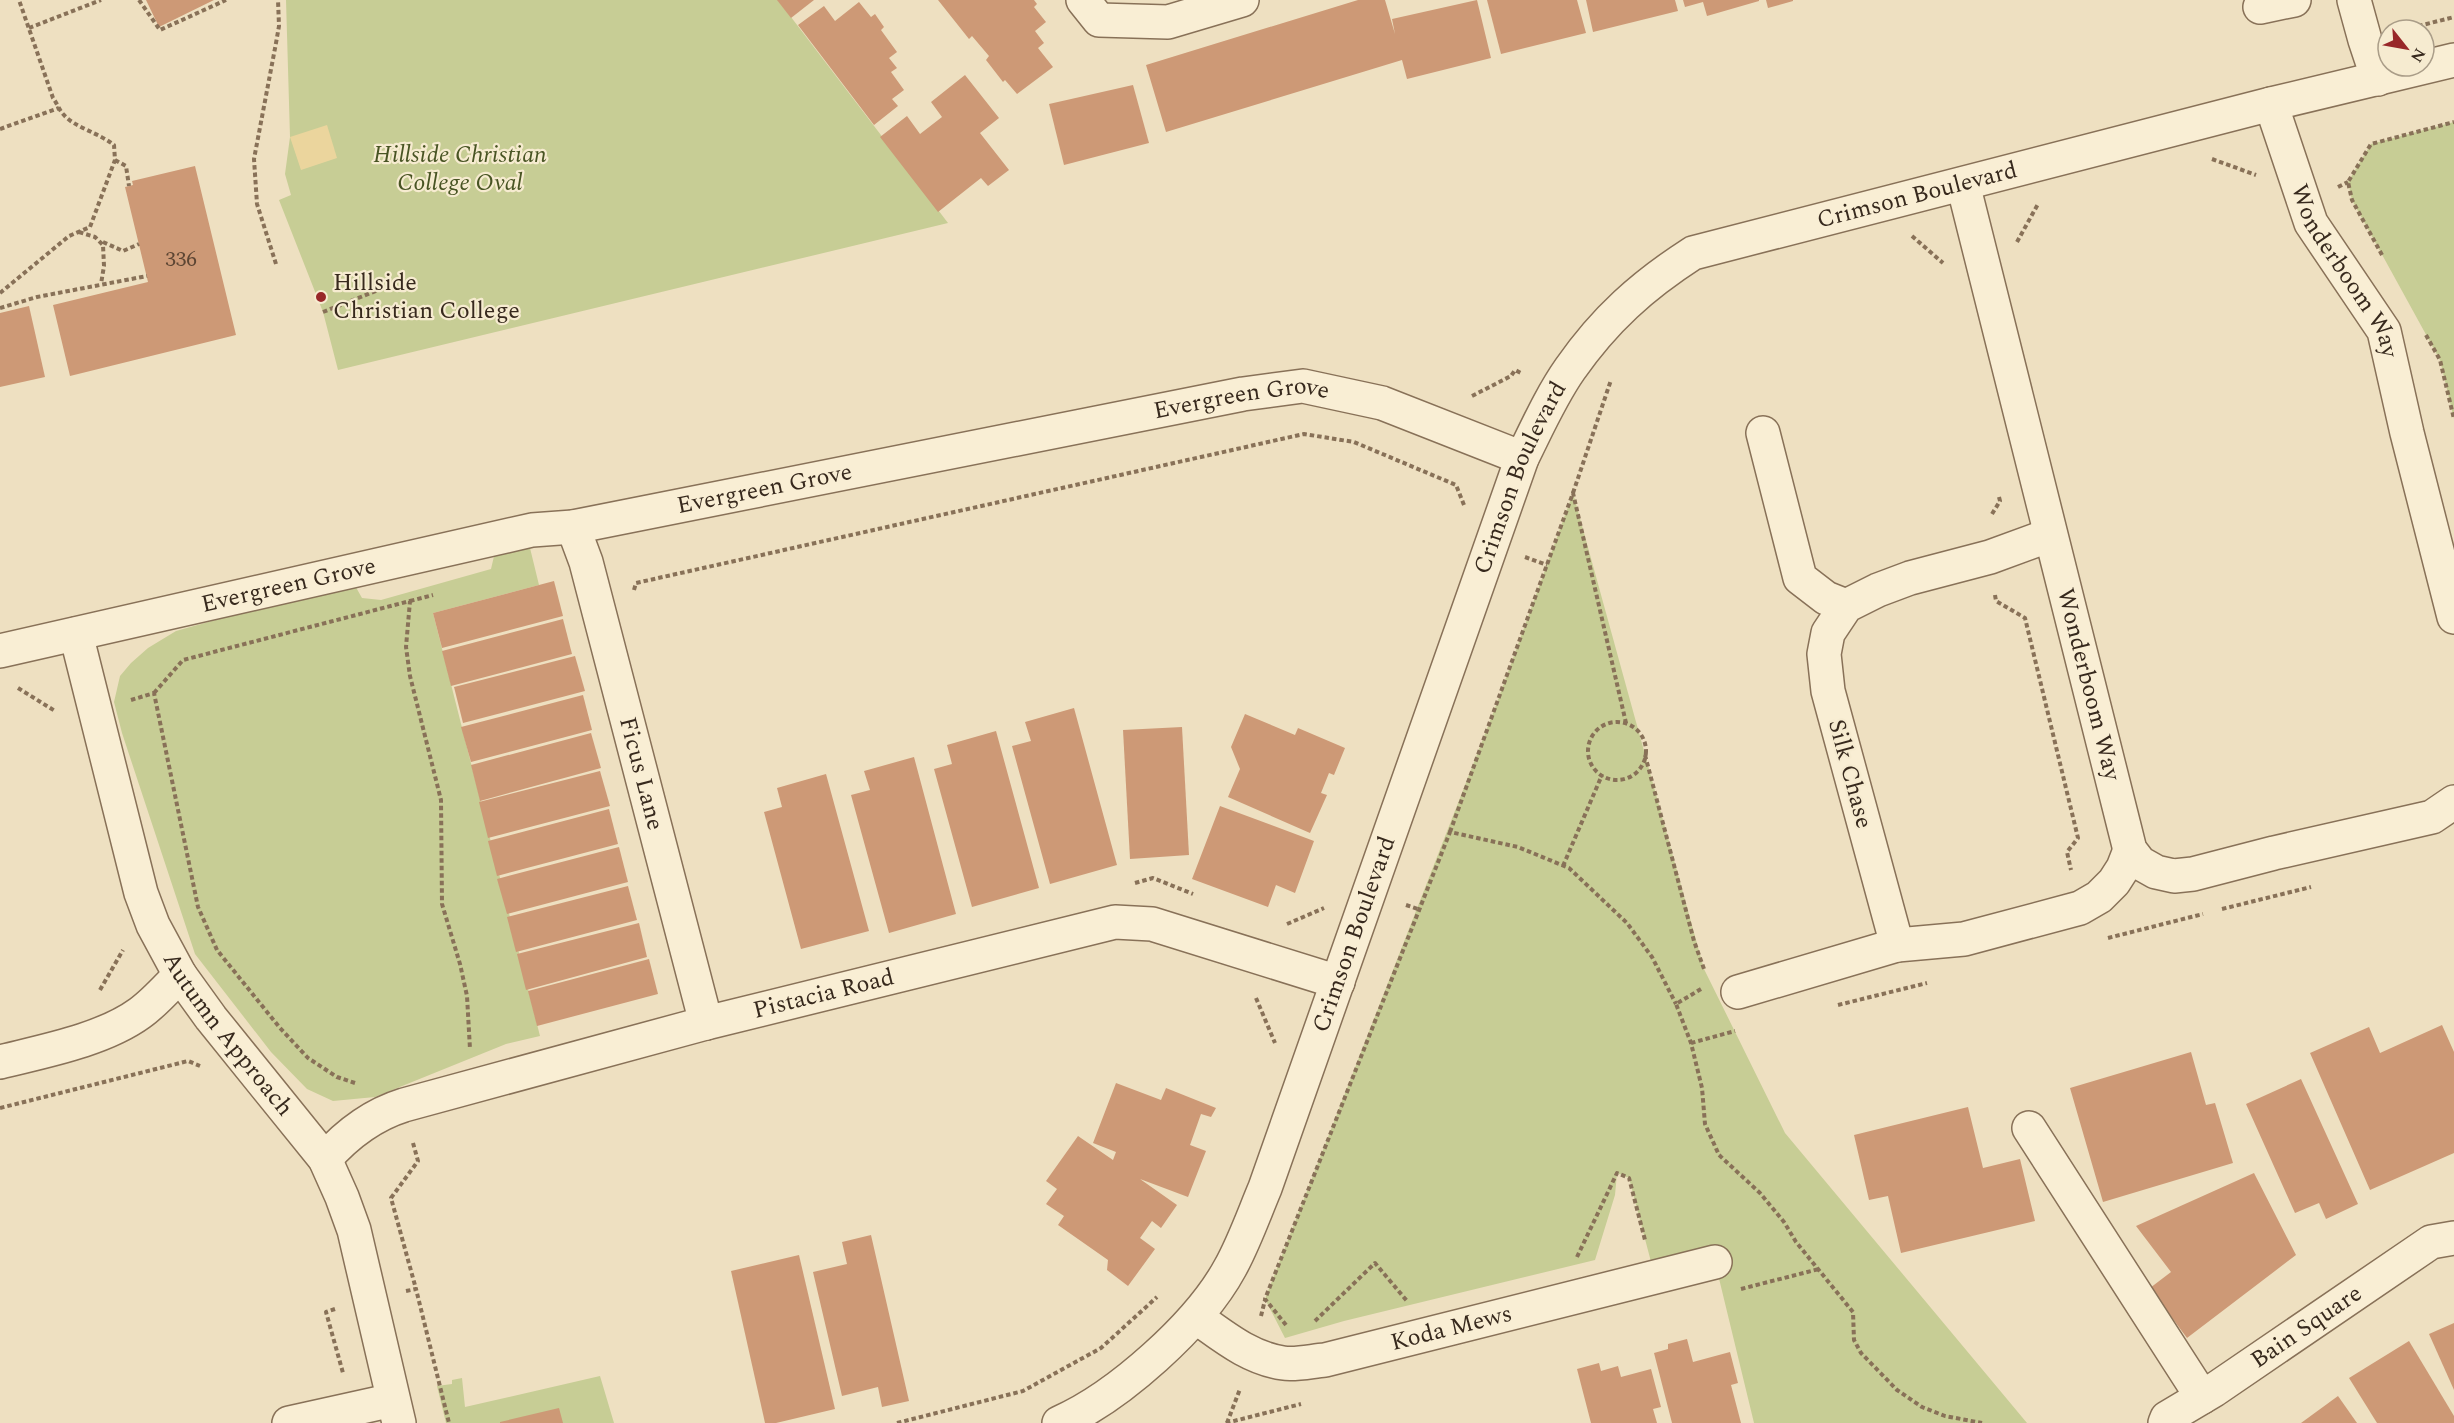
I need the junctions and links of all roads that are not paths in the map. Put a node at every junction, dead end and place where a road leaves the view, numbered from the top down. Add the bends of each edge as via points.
1 (1083, 0) edge
2 (1242, 0) edge
3 (2294, 0) edge
4 (2355, 0) edge
5 (2260, 7) dead end
6 (2454, 60) edge
7 (2378, 79) junction
8 (2271, 104) junction
9 (1963, 184) junction
10 (1763, 433) dead end
11 (1522, 458) junction
12 (573, 527) junction
13 (2050, 535) junction
14 (1846, 606) junction
15 (2454, 617) edge
16 (76, 634) junction
17 (0, 651) edge
18 (2454, 802) edge
19 (2130, 850) junction
20 (1897, 945) junction
21 (180, 975) junction
22 (1338, 982) junction
23 (1738, 992) dead end
24 (706, 1023) junction
25 (0, 1062) edge
26 (2029, 1128) dead end
27 (324, 1159) junction
28 (2454, 1238) edge
29 (1715, 1262) dead end
30 (1196, 1317) junction
31 (2202, 1396) junction
32 (396, 1412) edge
33 (289, 1423) edge
34 (1059, 1423) edge
35 (2165, 1423) edge

1 - 2 street via 1099,20 1168,22
3 - 5 street
4 - 7 street
6 - 7 street, Crimson Boulevard
7 - 8 street, Crimson Boulevard
8 - 9 street, Crimson Boulevard
8 - 15 street, Wonderboom Way via 2311,223 2384,331
9 - 11 street, Crimson Boulevard via 1693,252 1653,279 1619,309 1570,369
9 - 13 street, Wonderboom Way
10 - 14 street via 1800,578 1826,598
11 - 12 street, Evergreen Grove via 1382,403 1303,386 1243,394
11 - 22 street, Crimson Boulevard
12 - 16 street, Evergreen Grove via 532,530
12 - 24 street, Ficus Lane via 586,562
13 - 14 street, Silk Chase via 1878,590
13 - 19 street, Wonderboom Way
14 - 20 street, Silk Chase via 1828,633 1824,654 1827,691
16 - 17 street, Evergreen Grove
16 - 21 street, Autumn Approach via 141,893
18 - 19 street via 2432,817 2193,874 2174,876 2156,872 2140,863
19 - 20 street via 2114,882 2080,908 1964,939
20 - 23 street
21 - 25 street via 141,1013 124,1023
21 - 27 street, Autumn Approach
22 - 24 street, Pistacia Road via 1152,924 1115,922
22 - 30 street, Crimson Boulevard via 1265,1188 1230,1268
24 - 27 street, Pistacia Road via 398,1107 350,1133
26 - 31 street
27 - 32 street, Autumn Approach via 354,1230
28 - 31 street, Bain Square via 2431,1242
29 - 30 street, Koda Mews via 1325,1360 1285,1364 1253,1354
30 - 34 street, Crimson Boulevard via 1110,1394
31 - 35 street, Bain Square
32 - 33 street

